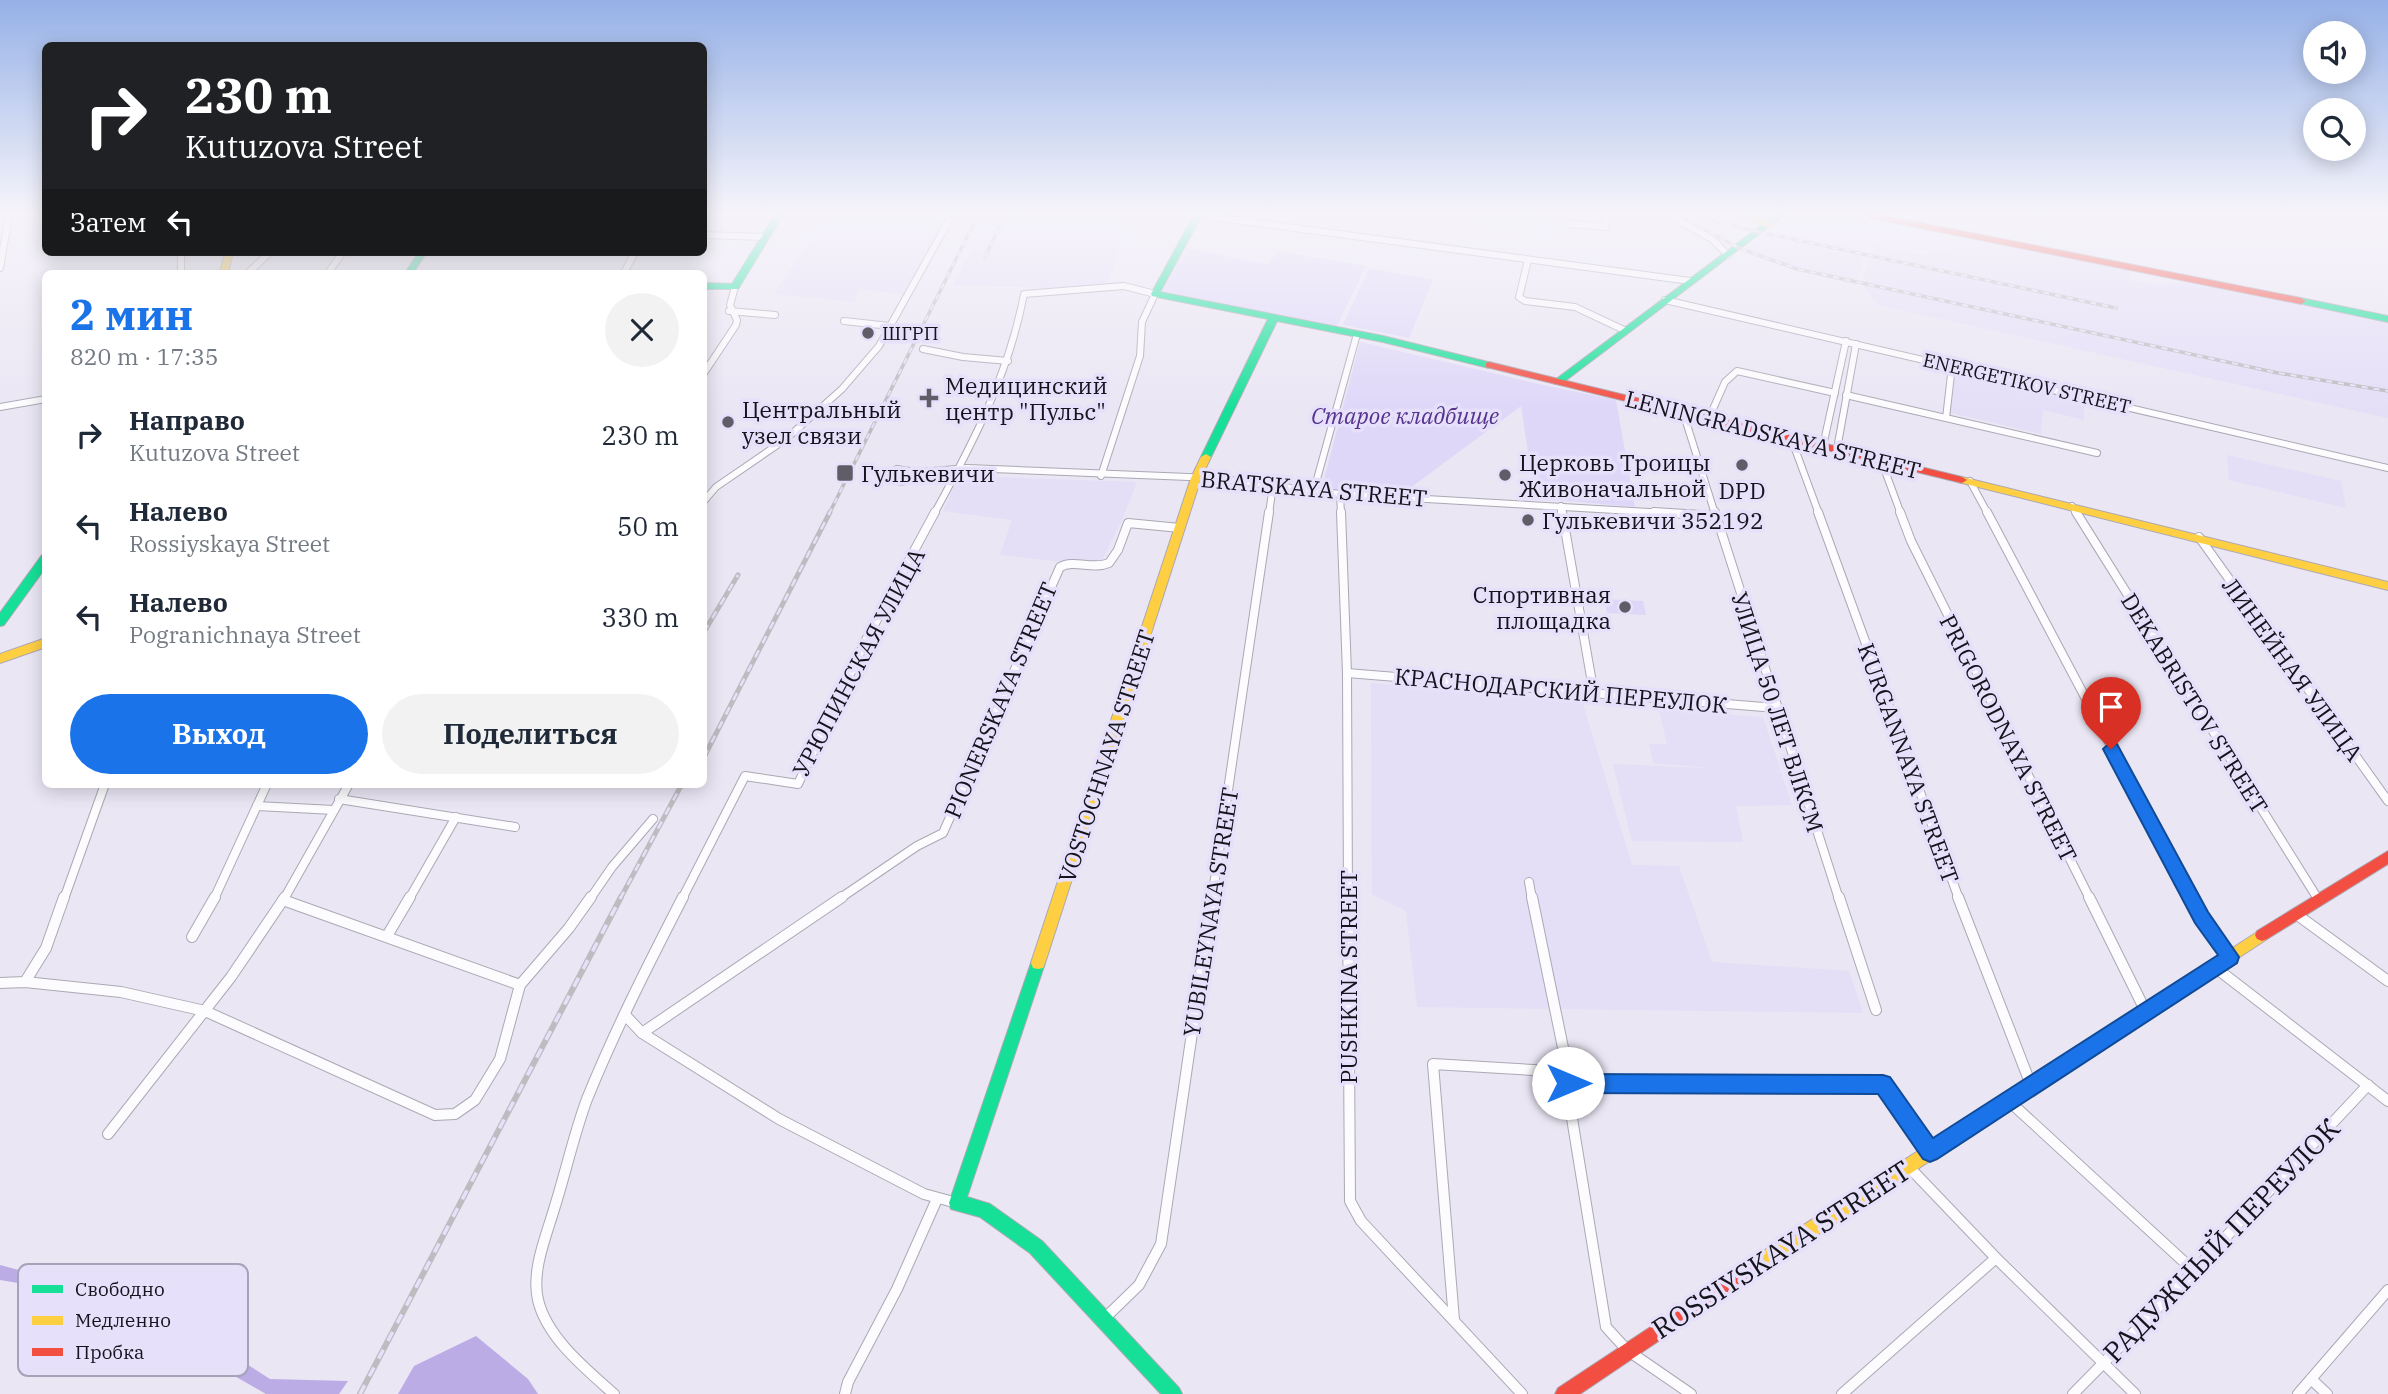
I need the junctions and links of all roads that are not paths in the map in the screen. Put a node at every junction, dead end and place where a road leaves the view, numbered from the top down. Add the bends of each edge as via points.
1 (739, 280) edge
2 (916, 280) edge
3 (1163, 280) edge
4 (1523, 280) edge
5 (1683, 280) edge
6 (2194, 280) edge
7 (1690, 281) joint
8 (707, 286) edge
9 (735, 287) junction
10 (1155, 294) junction
11 (1665, 300) junction
12 (729, 311) junction
13 (775, 314) dead end
14 (1274, 317) junction
15 (2388, 319) edge
16 (844, 321) dead end
17 (890, 326) junction
18 (1625, 330) junction
19 (1357, 334) junction
20 (1846, 341) junction
21 (1856, 344) junction
22 (923, 349) dead end
23 (1008, 360) junction
24 (1952, 366) junction
25 (707, 368) edge
26 (1558, 382) junction
27 (1835, 393) junction
28 (1846, 395) junction
29 (42, 400) edge
30 (0, 407) edge
31 (1683, 412) junction
32 (1709, 418) junction
33 (1946, 418) junction
34 (1791, 438) junction
35 (1823, 446) junction
36 (1837, 449) junction
37 (2097, 453) dead end
38 (1881, 460) junction
39 (2388, 468) edge
40 (959, 469) junction
41 (910, 473) dead end
42 (1101, 476) junction
43 (1196, 478) junction
44 (1970, 481) junction
45 (1273, 485) junction
46 (1314, 490) junction
47 (1340, 494) junction
48 (707, 498) edge
49 (1560, 506) junction
50 (2072, 506) junction
51 (1717, 516) junction
52 (1180, 528) junction
53 (2199, 537) junction
54 (42, 564) edge
55 (2387, 588) edge
56 (0, 622) edge
57 (42, 643) edge
58 (0, 659) edge
59 (1347, 673) junction
60 (1594, 694) junction
61 (1776, 708) junction
62 (104, 788) edge
63 (265, 788) edge
64 (347, 788) edge
65 (340, 800) junction
66 (2388, 801) edge
67 (257, 806) junction
68 (334, 810) junction
69 (456, 817) junction
70 (653, 819) dead end
71 (514, 827) dead end
72 (2388, 857) edge
73 (1530, 882) dead end
74 (2318, 899) junction
75 (283, 900) junction
76 (2297, 914) junction
77 (387, 936) junction
78 (192, 937) dead end
79 (2230, 957) junction
80 (2216, 968) junction
81 (2388, 981) edge
82 (25, 982) junction
83 (0, 984) edge
84 (520, 985) junction
85 (1876, 1010) dead end
86 (205, 1011) junction
87 (2146, 1013) junction
88 (625, 1015) junction
89 (642, 1033) junction
90 (1568, 1078) junction
91 (2368, 1085) junction
92 (2031, 1086) junction
93 (2009, 1101) junction
94 (2388, 1101) edge
95 (108, 1134) dead end
96 (1930, 1152) junction
97 (1908, 1166) junction
98 (937, 1199) junction
99 (957, 1203) junction
100 (1996, 1258) junction
101 (2194, 1271) junction
102 (2388, 1290) edge
103 (1105, 1318) junction
104 (1454, 1320) junction
105 (1627, 1350) junction
106 (2102, 1362) junction
107 (2311, 1379) junction
108 (614, 1394) edge
109 (845, 1394) edge
110 (1173, 1394) edge
111 (1522, 1394) edge
112 (1564, 1394) edge
113 (1691, 1394) edge
114 (1842, 1394) edge
115 (2073, 1394) edge
116 (2135, 1394) edge
117 (2298, 1394) edge
118 (2327, 1394) edge

1 - 9 street
2 - 17 street
3 - 10 street
4 - 18 street via 1519,297 1525,301 1575,307
5 - 7 street
6 - 15 street
7 - 11 street
8 - 9 street
9 - 12 street
10 - 14 street, LENINGRADSKAYA STREET
10 - 23 street, УРЮПИНСКАЯ УЛИЦА via 1124,286 1024,294
10 - 42 street via 1142,323 1140,356
11 - 18 street
11 - 20 street, ENERGETIKOV STREET
12 - 13 street
12 - 25 street via 736,325
14 - 19 street, LENINGRADSKAYA STREET
14 - 43 street, VOSTOCHNAYA STREET
16 - 17 street
17 - 48 street via 842,389 798,429
18 - 26 street
19 - 26 street, LENINGRADSKAYA STREET
19 - 46 street
20 - 21 street, ENERGETIKOV STREET
20 - 27 street
21 - 24 street, ENERGETIKOV STREET
21 - 28 street
22 - 23 street
23 - 40 street, УРЮПИНСКАЯ УЛИЦА
24 - 33 street
24 - 39 street, ENERGETIKOV STREET
26 - 31 street, LENINGRADSKAYA STREET
27 - 32 street via 1737,371 1725,382
27 - 35 street
28 - 33 street
28 - 36 street
29 - 30 street
31 - 32 street, LENINGRADSKAYA STREET
31 - 51 street, УЛИЦА 50 ЛЕТ ВЛКСМ
32 - 34 street, LENINGRADSKAYA STREET
33 - 37 street
34 - 35 street, LENINGRADSKAYA STREET
34 - 92 street, KURGANNAYA STREET
35 - 36 street, LENINGRADSKAYA STREET
36 - 38 street, LENINGRADSKAYA STREET
38 - 44 street, LENINGRADSKAYA STREET
38 - 87 street, PRIGORODNAYA STREET via 1911,541
40 - 41 street, BRATSKAYA STREET
40 - 42 street, BRATSKAYA STREET
40 - 88 street, УРЮПИНСКАЯ УЛИЦА via 867,638 798,784 745,776
42 - 43 street, BRATSKAYA STREET
43 - 45 street, BRATSKAYA STREET
43 - 52 street, VOSTOCHNAYA STREET
44 - 50 street, LENINGRADSKAYA STREET
44 - 79 street via 2202,918
45 - 46 street, BRATSKAYA STREET
45 - 103 street, YUBILEYNAYA STREET via 1161,1244 1139,1288
46 - 47 street, BRATSKAYA STREET
47 - 49 street, BRATSKAYA STREET
47 - 59 street, PUSHKINA STREET
49 - 51 street, BRATSKAYA STREET
49 - 60 street
50 - 53 street, LENINGRADSKAYA STREET
50 - 74 street, DEKABRISTOV STREET
51 - 61 street, УЛИЦА 50 ЛЕТ ВЛКСМ
52 - 89 street, PIONERSKAYA STREET via 1128,523 1108,566 1059,567 943,833
52 - 99 street, VOSTOCHNAYA STREET
53 - 55 street, LENINGRADSKAYA STREET
53 - 66 street, ЛИНЕЙНАЯ УЛИЦА
54 - 56 street
57 - 58 street
59 - 60 street, КРАСНОДАРСКИЙ ПЕРЕУЛОК
59 - 104 street, PUSHKINA STREET via 1350,1201 1361,1221
60 - 61 street, КРАСНОДАРСКИЙ ПЕРЕУЛОК
61 - 85 street, УЛИЦА 50 ЛЕТ ВЛКСМ
62 - 82 street via 46,948
63 - 67 street
64 - 65 street
65 - 68 street
65 - 69 street
67 - 68 street
67 - 78 street via 215,900
68 - 75 street
69 - 71 street
69 - 77 street
70 - 84 street
72 - 74 street, ROSSIYSKAYA STREET
73 - 90 street
74 - 76 street, ROSSIYSKAYA STREET
75 - 77 street
75 - 86 street
76 - 79 street, ROSSIYSKAYA STREET
76 - 81 street
77 - 84 street
79 - 80 street, ROSSIYSKAYA STREET
80 - 87 street, ROSSIYSKAYA STREET
80 - 91 street
82 - 83 street
82 - 86 street via 121,992
84 - 86 street via 500,1059 475,1100 454,1114 435,1115
86 - 95 street
87 - 92 street, ROSSIYSKAYA STREET
88 - 89 street
88 - 108 street, УРЮПИНСКАЯ УЛИЦА via 586,1103 537,1281 538,1300 553,1329 586,1370
89 - 98 street via 779,1119
90 - 96 street via 1883,1084
90 - 104 street via 1433,1064
90 - 105 street via 1606,1327
91 - 94 street
91 - 101 street, РАДУЖНЫЙ ПЕРЕУЛОК
92 - 93 street, ROSSIYSKAYA STREET
93 - 96 street, ROSSIYSKAYA STREET
93 - 101 street
96 - 97 street, ROSSIYSKAYA STREET
97 - 100 street
97 - 105 street, ROSSIYSKAYA STREET
98 - 99 street
98 - 109 street
99 - 103 street via 984,1210 1036,1247
100 - 106 street
100 - 114 street
101 - 106 street, РАДУЖНЫЙ ПЕРЕУЛОК
102 - 107 street
103 - 110 street
104 - 111 street, PUSHKINA STREET
105 - 112 street, ROSSIYSKAYA STREET
105 - 113 street
106 - 115 street, РАДУЖНЫЙ ПЕРЕУЛОК
106 - 116 street
107 - 117 street
107 - 118 street

